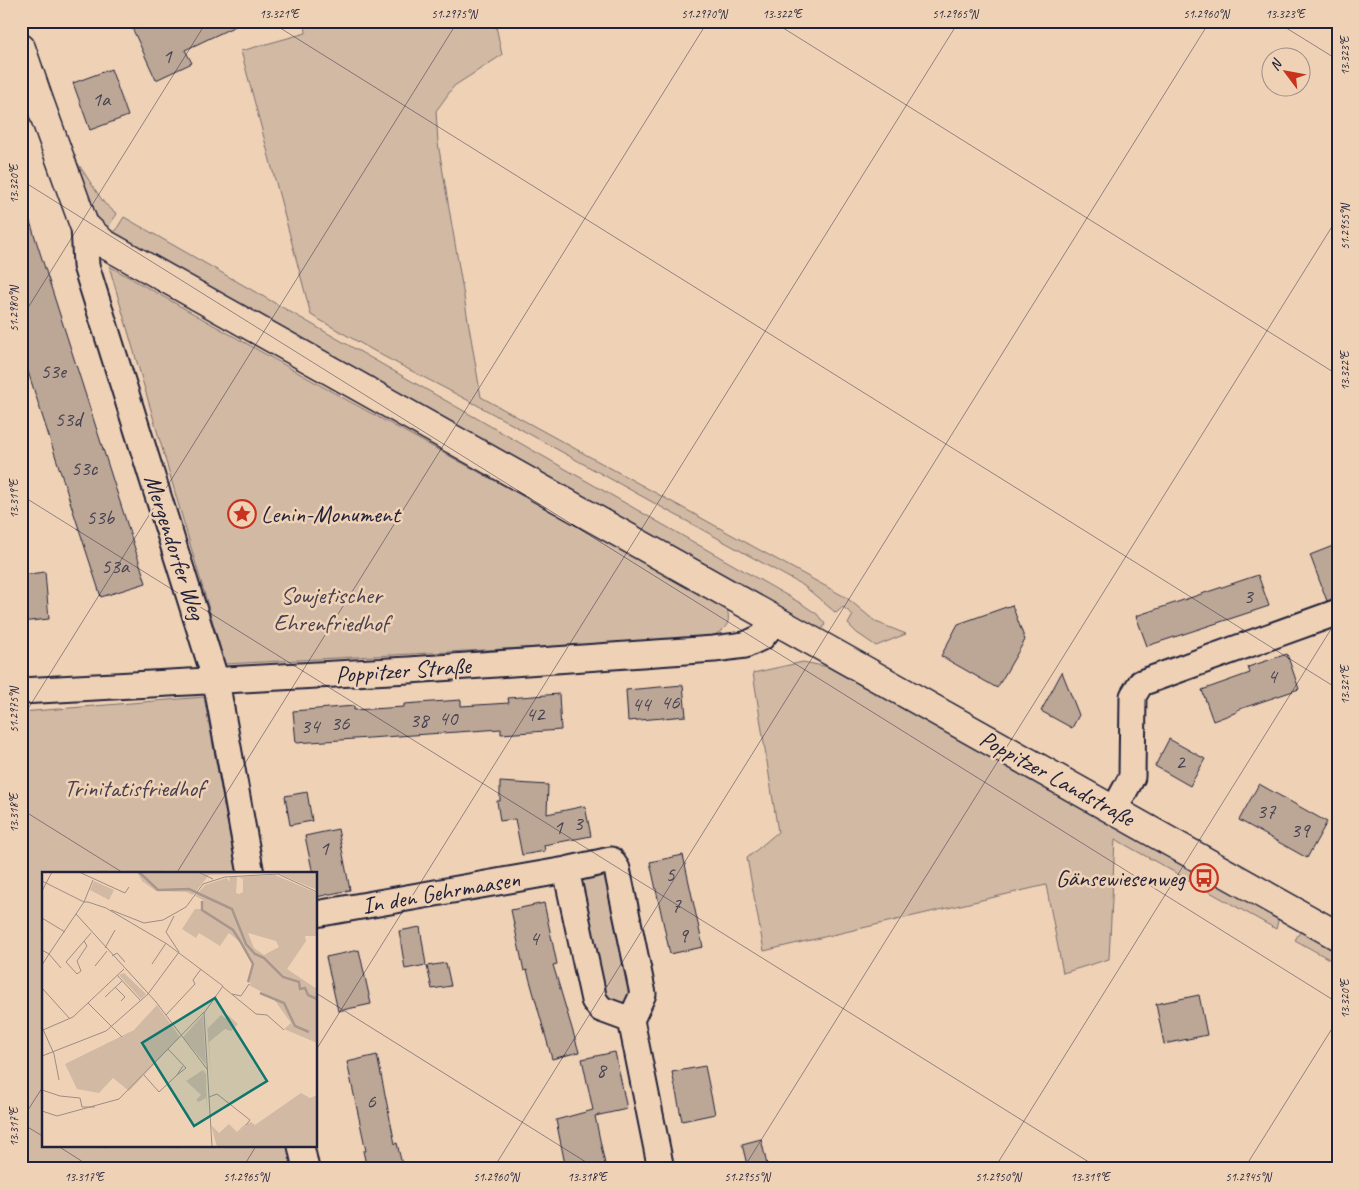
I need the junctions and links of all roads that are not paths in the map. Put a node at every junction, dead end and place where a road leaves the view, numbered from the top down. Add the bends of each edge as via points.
1 (21, 48) edge
2 (84, 225) junction
3 (1338, 612) edge
4 (775, 621) junction
5 (216, 681) junction
6 (21, 691) edge
7 (1114, 810) junction
8 (566, 870) junction
9 (252, 872) edge
10 (318, 914) edge
11 (1338, 936) edge
12 (631, 1020) junction
13 (301, 1148) edge
14 (306, 1169) edge
15 (661, 1169) edge

1 - 2 main road
2 - 4 main road, Poppitzer Landstraße via 103,243
2 - 5 street, Mergendorfer Weg via 86,266
3 - 7 street via 1141,683 1133,696 1132,777
4 - 5 street, Poppitzer Straße via 762,637 745,645 714,649
4 - 7 main road, Poppitzer Landstraße
5 - 6 street, Poppitzer Straße
5 - 9 street, Mergendorfer Weg
7 - 11 main road, Poppitzer Landstraße
8 - 10 street, In den Gehrmaasen
8 - 12 street via 594,1000 601,1009
8 - 12 street, In den Gehrmaasen via 610,860 616,868 643,994
12 - 15 street
13 - 14 street

